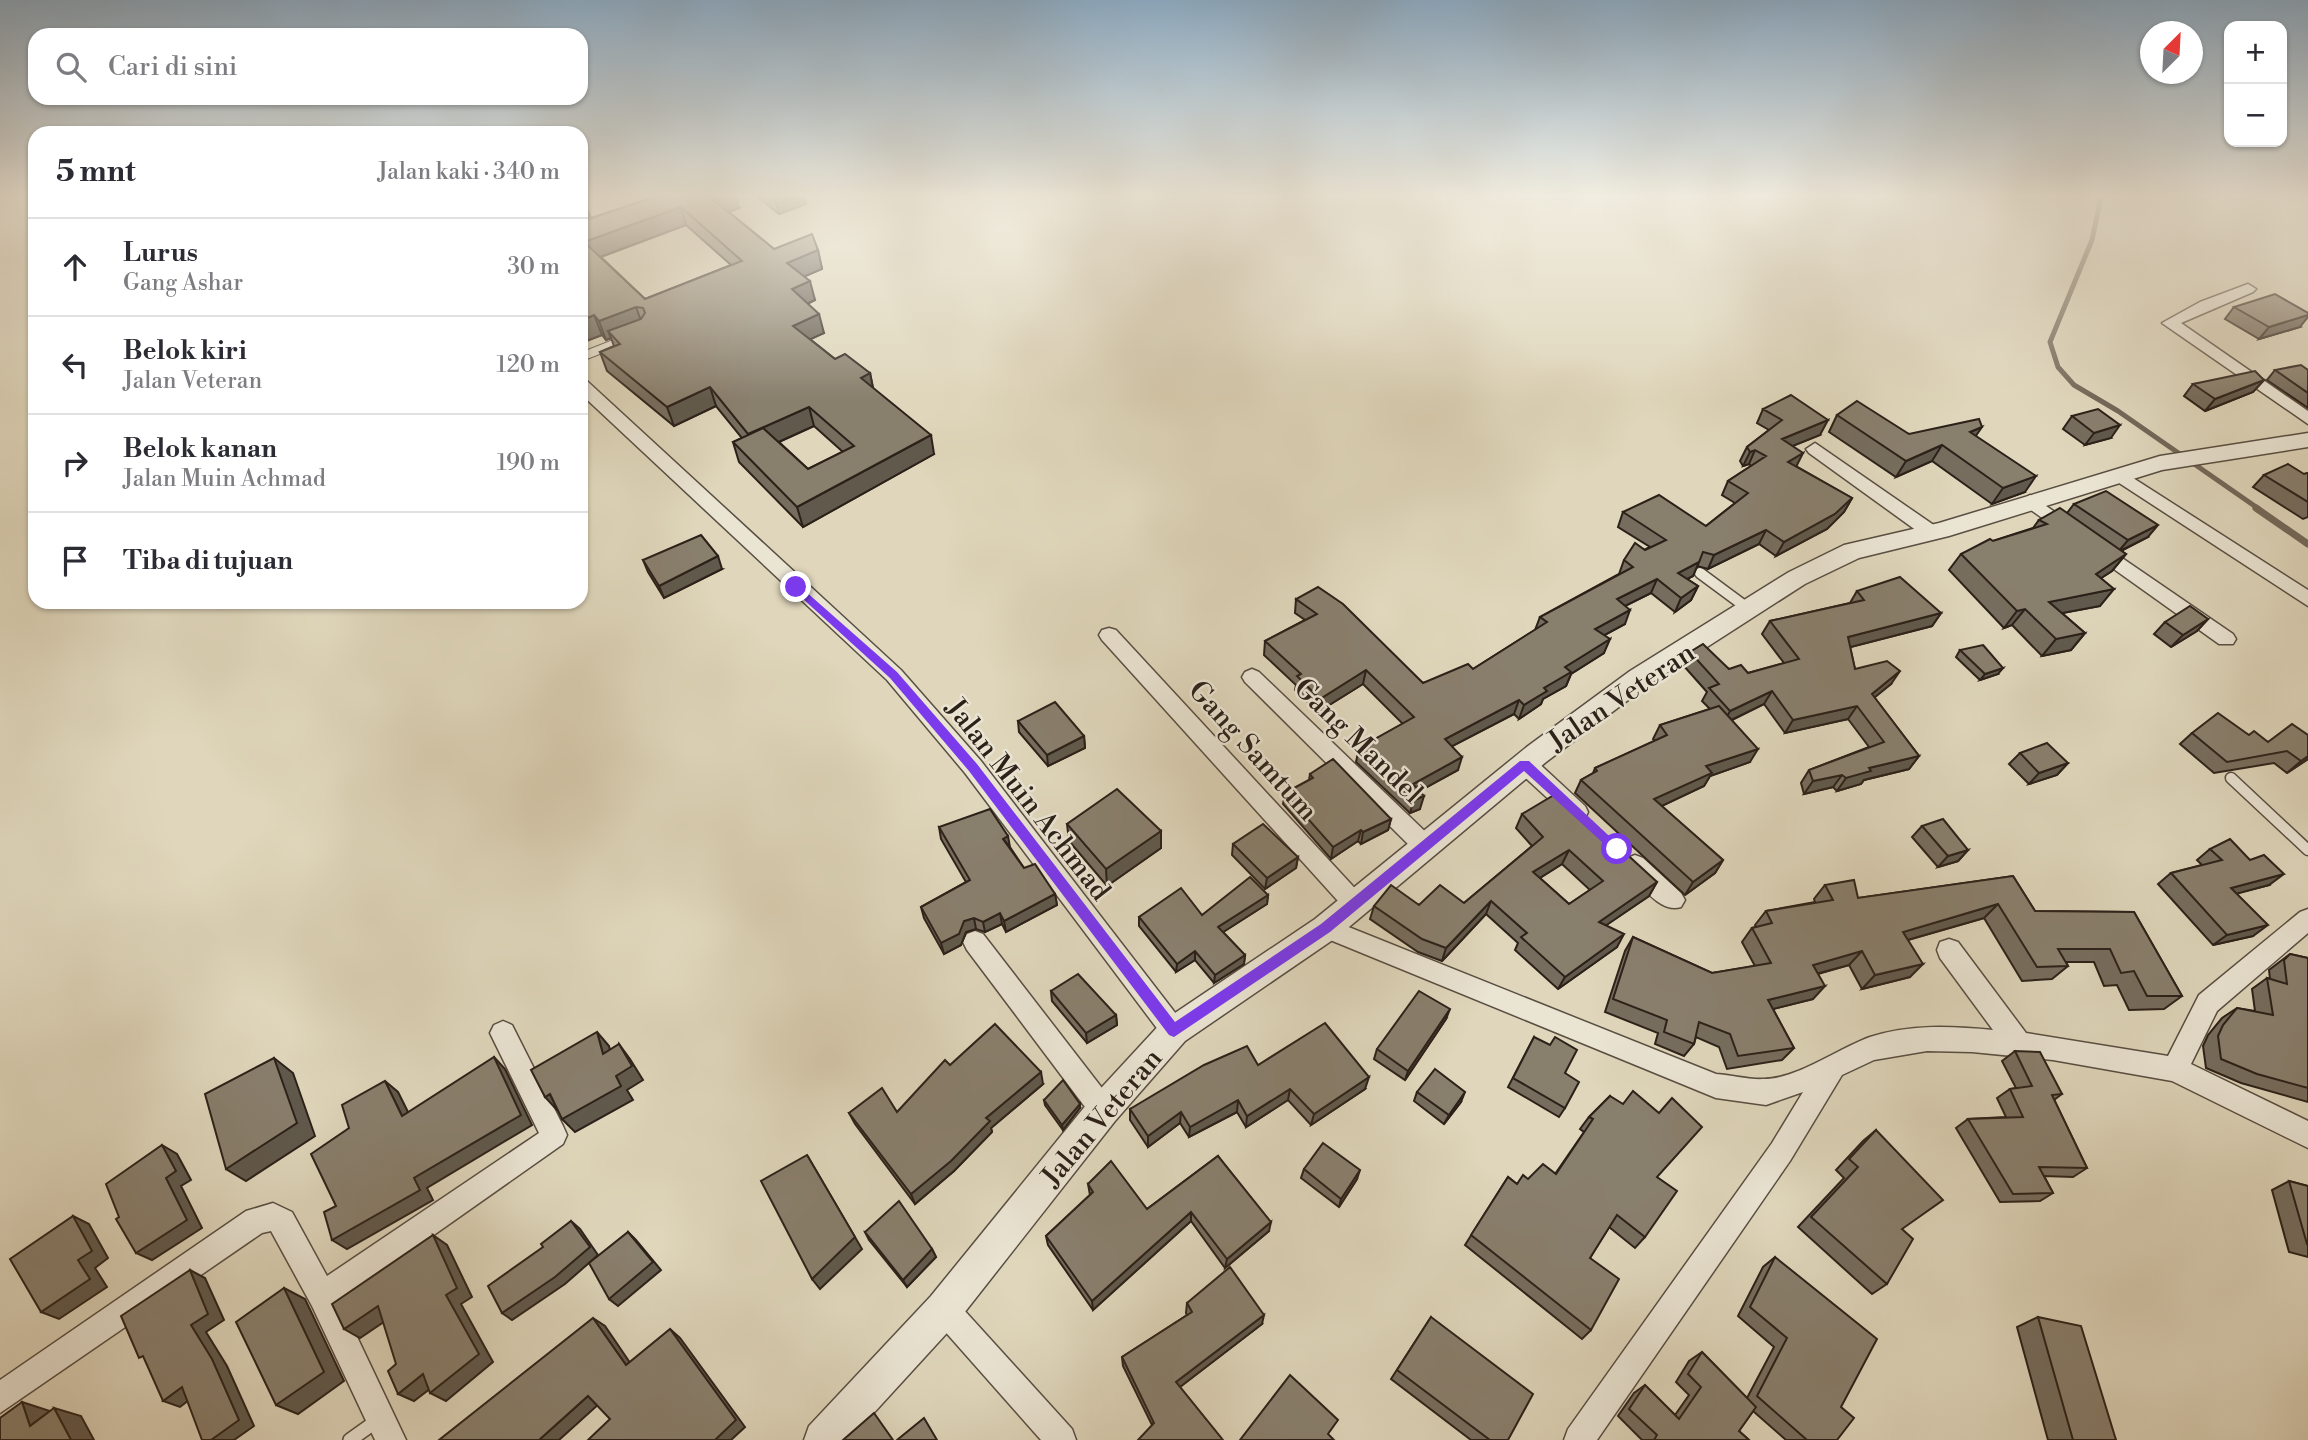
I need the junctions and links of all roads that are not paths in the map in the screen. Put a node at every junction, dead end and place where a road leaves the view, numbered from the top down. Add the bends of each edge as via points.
1 (2248, 289) dead end
2 (632, 337) edge
3 (588, 354) edge
4 (588, 392) edge
5 (2308, 419) edge
6 (2308, 440) edge
7 (1815, 449) dead end
8 (2119, 475) junction
9 (2030, 501) junction
10 (1931, 532) junction
11 (1700, 573) edge
12 (2308, 599) edge
13 (1750, 610) junction
14 (1109, 635) dead end
15 (2227, 639) dead end
16 (1252, 677) dead end
17 (1525, 764) junction
18 (2231, 778) dead end
19 (1594, 827) edge
20 (1424, 846) junction
21 (2308, 850) edge
22 (1623, 854) edge
23 (1673, 900) dead end
24 (1355, 904) junction
25 (2308, 919) edge
26 (1326, 928) junction
27 (975, 942) dead end
28 (1949, 950) dead end
29 (1174, 1031) junction
30 (503, 1033) dead end
31 (2019, 1045) junction
32 (1832, 1068) junction
33 (2175, 1069) junction
34 (1103, 1110) junction
35 (2308, 1135) edge
36 (322, 1296) junction
37 (944, 1309) junction
38 (0, 1398) edge
39 (386, 1429) edge
40 (351, 1440) edge
41 (822, 1440) edge
42 (1061, 1440) edge
43 (1579, 1440) edge

1 - 5 street via 2171,323
2 - 3 lane
4 - 29 street, Jalan Muin Achmad via 894,675 973,767
6 - 8 street, Jalan Veteran via 2160,463
7 - 10 street
8 - 9 street, Jalan Veteran
8 - 12 street
9 - 10 street, Jalan Veteran
9 - 15 street
10 - 13 street, Jalan Veteran via 1828,560
11 - 13 lane
13 - 17 street, Jalan Veteran via 1639,678
14 - 24 street, Gang Samtum
16 - 20 street, Gang Mandel
17 - 19 street
17 - 20 street, Jalan Veteran
18 - 21 lane
20 - 24 street, Jalan Veteran
22 - 23 street
24 - 26 street, Jalan Veteran
25 - 33 street via 2208,1003
26 - 29 street, Jalan Veteran
26 - 32 street via 1716,1086 1766,1092
27 - 34 street
28 - 31 street
29 - 34 street, Jalan Veteran
30 - 36 street via 554,1135
31 - 32 street via 1927,1039 1899,1042 1871,1049
31 - 33 street
32 - 43 street via 1781,1152
33 - 35 street
34 - 37 street, Jalan Veteran
36 - 38 street via 282,1222 272,1217 256,1221
36 - 39 street
37 - 41 street, Jalan Veteran
37 - 42 street
39 - 40 lane

